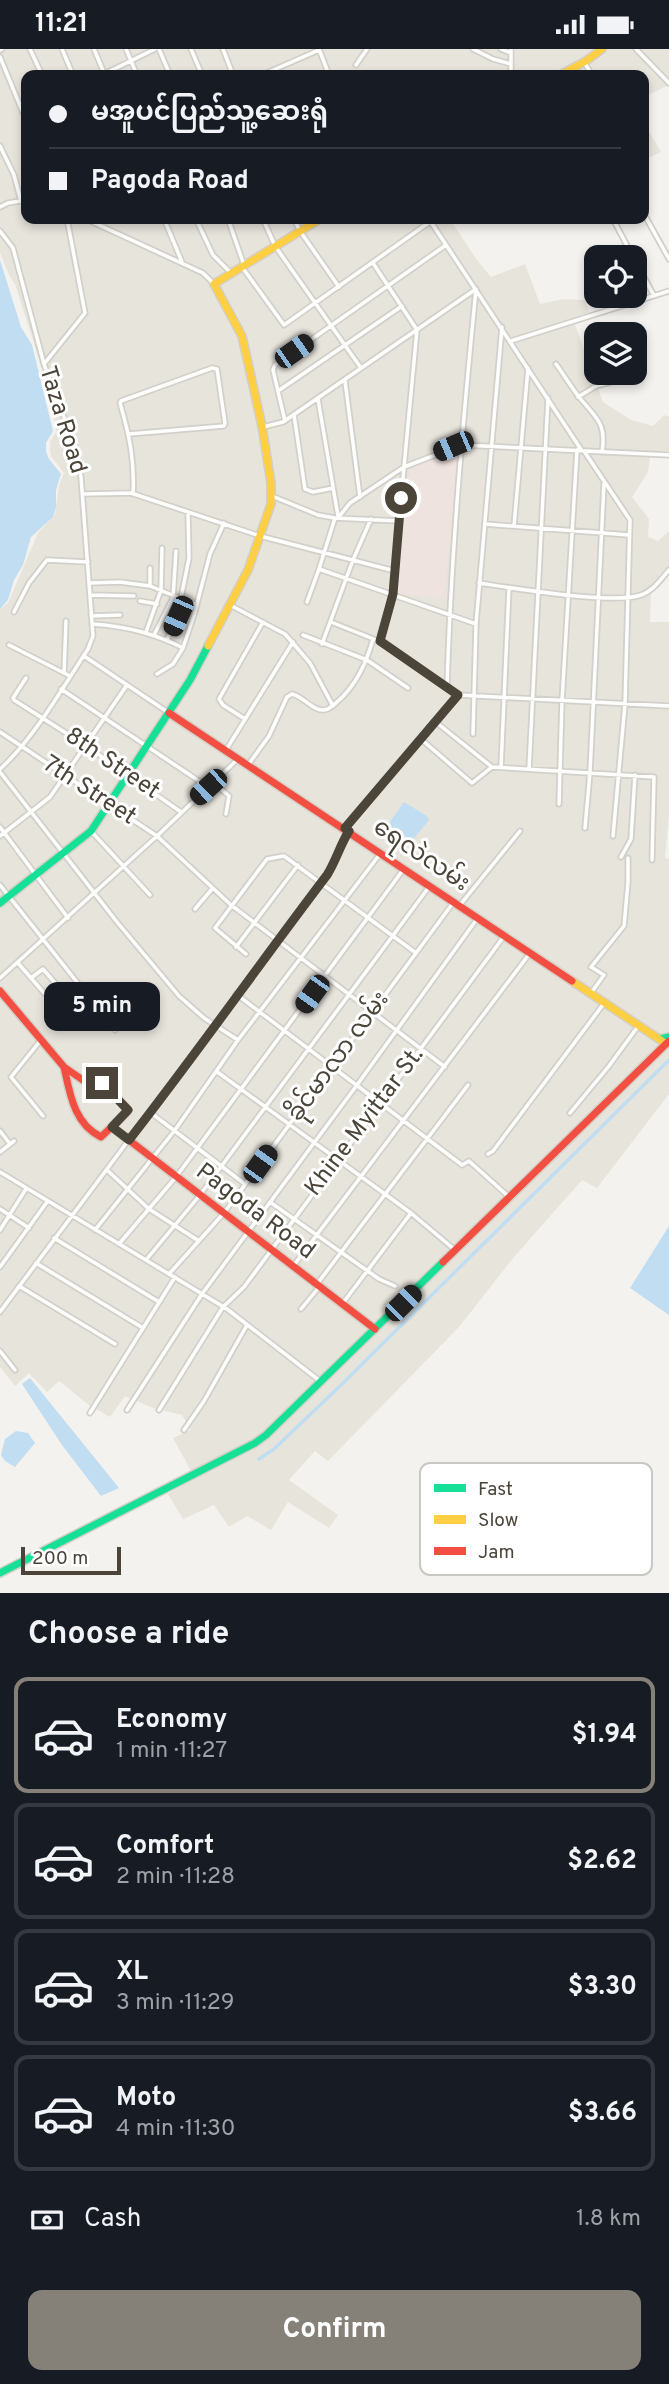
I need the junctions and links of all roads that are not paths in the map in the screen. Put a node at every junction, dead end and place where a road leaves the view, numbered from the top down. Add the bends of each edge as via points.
1 (30, 49) edge
2 (62, 49) edge
3 (94, 49) edge
4 (126, 49) edge
5 (157, 49) edge
6 (191, 49) edge
7 (223, 49) edge
8 (319, 49) edge
9 (367, 49) edge
10 (473, 49) edge
11 (501, 49) edge
12 (602, 49) edge
13 (636, 49) edge
14 (511, 51) edge
15 (0, 57) edge
16 (131, 61) junction
17 (584, 62) junction
18 (511, 64) junction
19 (356, 65) dead end
20 (40, 70) edge
21 (71, 70) edge
22 (102, 70) edge
23 (114, 70) edge
24 (135, 70) edge
25 (168, 70) edge
26 (200, 70) edge
27 (231, 70) edge
28 (273, 70) edge
29 (327, 70) edge
30 (511, 70) edge
31 (574, 70) edge
32 (589, 70) edge
33 (669, 83) edge
34 (21, 104) edge
35 (0, 146) edge
36 (21, 194) edge
37 (21, 201) edge
38 (0, 207) edge
39 (649, 223) edge
40 (67, 224) edge
41 (166, 224) edge
42 (198, 224) edge
43 (230, 224) edge
44 (265, 224) edge
45 (296, 224) edge
46 (312, 224) edge
47 (425, 224) edge
48 (433, 224) edge
49 (616, 224) edge
50 (100, 225) edge
51 (0, 231) edge
52 (299, 232) junction
53 (447, 245) junction
54 (627, 245) edge
55 (275, 246) junction
56 (669, 259) edge
57 (373, 263) junction
58 (183, 264) junction
59 (243, 266) junction
60 (231, 274) junction
61 (647, 283) edge
62 (214, 284) junction
63 (389, 285) junction
64 (339, 287) junction
65 (476, 289) junction
66 (669, 291) edge
67 (654, 296) junction
68 (316, 304) junction
69 (402, 306) junction
70 (330, 325) junction
71 (502, 327) junction
72 (417, 330) junction
73 (510, 341) junction
74 (345, 345) junction
75 (44, 364) junction
76 (556, 364) dead end
77 (528, 367) junction
78 (361, 368) junction
79 (345, 380) junction
80 (600, 385) edge
81 (278, 391) junction
82 (578, 397) junction
83 (318, 398) junction
84 (548, 398) junction
85 (294, 415) junction
86 (285, 421) junction
87 (263, 427) junction
88 (129, 434) junction
89 (461, 445) junction
90 (491, 446) junction
91 (519, 447) junction
92 (546, 449) junction
93 (581, 451) junction
94 (602, 452) junction
95 (669, 455) edge
96 (404, 467) junction
97 (604, 481) junction
98 (333, 488) junction
99 (83, 494) junction
100 (133, 494) junction
101 (272, 496) junction
102 (360, 496) junction
103 (188, 512) junction
104 (336, 518) junction
105 (371, 519) junction
106 (399, 521) junction
107 (224, 523) junction
108 (485, 523) junction
109 (514, 526) junction
110 (541, 528) junction
111 (572, 530) junction
112 (601, 533) junction
113 (629, 535) junction
114 (260, 536) junction
115 (162, 548) dead end
116 (176, 551) dead end
117 (324, 552) junction
118 (353, 560) junction
119 (88, 562) junction
120 (150, 568) dead end
121 (319, 569) junction
122 (669, 570) edge
123 (395, 571) junction
124 (347, 578) junction
125 (89, 583) junction
126 (480, 583) junction
127 (150, 586) junction
128 (509, 588) junction
129 (161, 590) junction
130 (538, 591) junction
131 (393, 594) junction
132 (569, 594) junction
133 (90, 595) junction
134 (173, 595) junction
135 (134, 596) dead end
136 (598, 597) junction
137 (628, 598) junction
138 (183, 599) junction
139 (140, 601) dead end
140 (307, 603) dead end
141 (157, 604) junction
142 (197, 605) junction
143 (230, 605) junction
144 (15, 611) dead end
145 (120, 615) dead end
146 (449, 615) junction
147 (91, 616) junction
148 (66, 621) dead end
149 (263, 622) junction
150 (331, 622) junction
151 (92, 624) junction
152 (476, 624) junction
153 (146, 632) junction
154 (154, 635) junction
155 (303, 635) dead end
156 (373, 638) junction
157 (167, 640) junction
158 (380, 641) junction
159 (293, 642) junction
160 (322, 643) junction
161 (9, 645) dead end
162 (183, 647) junction
163 (84, 656) junction
164 (367, 660) junction
165 (64, 673) junction
166 (157, 674) dead end
167 (70, 676) junction
168 (26, 678) dead end
169 (127, 685) junction
170 (447, 687) junction
171 (408, 688) dead end
172 (61, 689) junction
173 (458, 695) junction
174 (475, 696) junction
175 (503, 698) junction
176 (533, 699) junction
177 (562, 701) junction
178 (592, 702) junction
179 (625, 704) junction
180 (333, 706) junction
181 (669, 706) edge
182 (169, 713) junction
183 (104, 717) junction
184 (41, 718) junction
185 (245, 719) junction
186 (437, 723) junction
187 (0, 732) edge
188 (474, 734) dead end
189 (422, 740) junction
190 (85, 745) junction
191 (21, 746) junction
192 (148, 746) junction
193 (226, 750) junction
194 (238, 758) junction
195 (248, 765) junction
196 (492, 767) junction
197 (501, 767) junction
198 (529, 769) junction
199 (0, 770) edge
200 (560, 771) junction
201 (590, 772) junction
202 (129, 774) junction
203 (618, 774) junction
204 (65, 775) junction
205 (635, 775) junction
206 (213, 782) junction
207 (208, 787) junction
208 (109, 804) junction
209 (559, 804) dead end
210 (32, 812) junction
211 (181, 812) junction
212 (226, 814) dead end
213 (0, 827) edge
214 (585, 828) dead end
215 (347, 830) junction
216 (91, 831) junction
217 (520, 831) dead end
218 (2, 834) edge
219 (157, 836) junction
220 (613, 836) dead end
221 (381, 852) junction
222 (63, 854) junction
223 (621, 857) dead end
224 (628, 858) dead end
225 (652, 860) dead end
226 (298, 865) junction
227 (124, 866) junction
228 (405, 868) junction
229 (37, 874) junction
230 (322, 882) junction
231 (0, 885) edge
232 (430, 885) junction
233 (212, 889) junction
234 (94, 894) junction
235 (150, 895) dead end
236 (9, 896) junction
237 (345, 899) junction
238 (0, 903) edge
239 (457, 903) junction
240 (231, 905) junction
241 (195, 909) dead end
242 (368, 917) junction
243 (478, 917) junction
244 (68, 918) junction
245 (254, 922) junction
246 (505, 935) junction
247 (393, 936) junction
248 (43, 940) junction
249 (277, 940) junction
250 (236, 947) junction
251 (416, 953) junction
252 (530, 953) junction
253 (246, 954) dead end
254 (300, 958) junction
255 (18, 963) junction
256 (325, 976) junction
257 (0, 978) edge
258 (31, 978) junction
259 (55, 983) dead end
260 (0, 991) edge
261 (44, 993) dead end
262 (591, 993) junction
263 (236, 994) junction
264 (349, 995) junction
265 (605, 1002) junction
266 (260, 1011) junction
267 (372, 1013) junction
268 (214, 1024) junction
269 (639, 1025) junction
270 (396, 1029) junction
271 (115, 1030) dead end
272 (285, 1030) junction
273 (238, 1039) junction
274 (41, 1040) junction
275 (667, 1041) edge
276 (309, 1049) junction
277 (421, 1049) junction
278 (64, 1067) junction
279 (332, 1067) junction
280 (445, 1067) junction
281 (216, 1071) junction
282 (357, 1085) junction
283 (468, 1085) dead end
284 (241, 1090) junction
285 (379, 1103) junction
286 (265, 1108) junction
287 (151, 1113) junction
288 (570, 1113) dead end
289 (43, 1116) dead end
290 (403, 1121) junction
291 (289, 1125) junction
292 (112, 1127) junction
293 (0, 1131) edge
294 (175, 1131) junction
295 (427, 1139) junction
296 (129, 1140) junction
297 (314, 1143) junction
298 (198, 1148) junction
299 (0, 1152) edge
300 (488, 1154) dead end
301 (152, 1159) junction
302 (336, 1159) junction
303 (221, 1167) junction
304 (107, 1170) junction
305 (0, 1172) edge
306 (176, 1177) junction
307 (361, 1177) junction
308 (246, 1184) junction
309 (26, 1189) junction
310 (129, 1189) junction
311 (385, 1194) junction
312 (200, 1195) junction
313 (510, 1198) junction
314 (47, 1202) junction
315 (270, 1202) junction
316 (0, 1209) edge
317 (149, 1209) junction
318 (224, 1213) junction
319 (411, 1213) junction
320 (10, 1216) junction
321 (71, 1216) junction
322 (293, 1217) junction
323 (174, 1226) junction
324 (29, 1228) junction
325 (0, 1230) edge
326 (95, 1230) junction
327 (248, 1231) junction
328 (317, 1234) junction
329 (54, 1238) junction
330 (199, 1241) junction
331 (119, 1244) junction
332 (271, 1248) junction
333 (456, 1250) junction
334 (342, 1252) junction
335 (146, 1260) junction
336 (36, 1263) junction
337 (293, 1265) junction
338 (0, 1267) edge
339 (368, 1271) junction
340 (169, 1274) junction
341 (174, 1277) junction
342 (318, 1285) junction
343 (19, 1286) junction
344 (396, 1286) dead end
345 (202, 1294) junction
346 (159, 1302) junction
347 (343, 1304) junction
348 (223, 1307) junction
349 (301, 1309) dead end
350 (0, 1312) edge
351 (247, 1325) junction
352 (143, 1328) junction
353 (375, 1329) junction
354 (115, 1344) dead end
355 (0, 1351) edge
356 (15, 1370) dead end
357 (322, 1383) junction
358 (127, 1410) dead end
359 (159, 1410) dead end
360 (90, 1413) dead end
361 (184, 1430) dead end
362 (0, 1573) edge

1 - 20 street
2 - 21 street
3 - 22 street
4 - 16 street
5 - 16 street
5 - 25 street
6 - 26 street
7 - 27 street
8 - 28 street
8 - 29 street
9 - 19 street
10 - 18 street
11 - 14 street
12 - 17 main road
13 - 33 street
14 - 18 street
15 - 34 street
16 - 23 street
16 - 24 street
17 - 31 main road
17 - 32 street
18 - 30 street
35 - 36 street
37 - 38 street
39 - 56 street
40 - 75 street via 85,313
41 - 58 street
42 - 60 street via 213,255
43 - 59 street
44 - 55 street
45 - 52 street
46 - 52 main road
47 - 57 street
48 - 53 street
49 - 54 street
50 - 58 street
51 - 75 street, Taza Road via 13,249
52 - 55 main road
52 - 64 street
53 - 63 street
53 - 65 street
55 - 59 main road
55 - 68 street
57 - 63 street
57 - 64 street
58 - 62 street
59 - 60 main road
59 - 68 street via 284,325
60 - 62 main road
61 - 67 street
62 - 87 main road via 242,336
63 - 69 street
63 - 70 street
64 - 68 street
65 - 71 street
65 - 72 street
65 - 89 street
66 - 67 street
67 - 73 street
68 - 70 street
69 - 72 street
69 - 74 street
70 - 74 street
70 - 81 street via 275,365
71 - 73 street
71 - 90 street
72 - 78 street
72 - 96 street
73 - 77 street
74 - 78 street
74 - 81 street
75 - 99 street, Taza Road via 76,449
76 - 82 street
77 - 84 street
77 - 91 street
78 - 79 street
79 - 83 street
79 - 102 street
80 - 82 street
81 - 86 street
82 - 94 street via 600,420
83 - 85 street
83 - 98 street
84 - 92 street
84 - 93 street
85 - 86 street
85 - 98 street via 305,489
86 - 87 street
87 - 101 main road
88 - 88 street via 122,400 217,369 224,426
88 - 100 street via 135,468
89 - 90 street
89 - 96 street
89 - 146 street
90 - 91 street
90 - 108 street
91 - 92 street
91 - 109 street
92 - 93 street
92 - 110 street
93 - 94 street
93 - 97 street
93 - 111 street
94 - 95 street
96 - 102 street
96 - 106 street
97 - 112 street
97 - 113 street via 630,520
98 - 104 street
99 - 100 street
99 - 119 street, Taza Road
100 - 103 street
101 - 104 street
101 - 114 main road
102 - 104 street
103 - 107 street
103 - 138 street via 189,558
104 - 105 street
104 - 117 street
105 - 106 street
105 - 118 street
106 - 123 street
107 - 114 street
107 - 142 street via 210,554
108 - 109 street
108 - 126 street
109 - 110 street
110 - 111 street
110 - 130 street
111 - 112 street
111 - 132 street
112 - 113 street
112 - 136 street
113 - 137 street
114 - 117 street
114 - 143 main road
115 - 129 street
116 - 134 street
117 - 118 street
117 - 121 street
118 - 123 street
118 - 124 street
119 - 125 street, Taza Road
119 - 144 street via 47,559
120 - 127 street
121 - 124 street
121 - 140 street
122 - 137 street via 645,594
123 - 131 street
124 - 131 street
124 - 150 street
125 - 127 street
125 - 133 street, Taza Road
126 - 128 street
126 - 152 street
127 - 129 street
128 - 130 street
128 - 175 street
129 - 134 street
129 - 141 street
130 - 132 street
130 - 176 street
131 - 146 street
131 - 158 street
132 - 136 street
132 - 177 street
133 - 135 street
133 - 147 street, Taza Road
134 - 138 street
134 - 154 street
136 - 137 street
136 - 178 street
137 - 179 street
138 - 142 street
138 - 157 street
139 - 141 street
141 - 153 street
142 - 162 street
143 - 149 street
143 - 182 main road
145 - 147 street
146 - 152 street
146 - 170 street
147 - 151 street, Taza Road
148 - 165 street
149 - 159 street
149 - 185 street via 219,699
150 - 156 street
150 - 160 street
151 - 153 street
151 - 163 street, Taza Road via 92,642
152 - 174 street
153 - 154 street
154 - 157 street
155 - 160 street
156 - 158 street
156 - 164 street
157 - 162 street
158 - 170 street
159 - 180 street
159 - 185 street
160 - 164 street
161 - 165 street
162 - 166 street via 173,664
163 - 167 street
163 - 169 street, ရေလဲလမ်း
164 - 171 street
164 - 180 street
165 - 167 street
167 - 172 street
168 - 184 street, 8th Street via 13,699
169 - 182 street, ရေလဲလမ်း
169 - 183 street
170 - 173 street
172 - 183 street
172 - 184 street
173 - 174 street
173 - 186 street
174 - 175 street
174 - 188 street
175 - 176 street
175 - 197 street
176 - 177 street
176 - 198 street
177 - 178 street
177 - 200 street
178 - 179 street
178 - 201 street
179 - 181 street
179 - 203 street
180 - 195 street via 321,711 297,695 287,697 269,736
182 - 192 main road
182 - 193 main road, ရေလဲလမ်း
183 - 190 street
183 - 192 street
184 - 190 street, 8th Street
184 - 191 street
185 - 193 street
186 - 189 street
186 - 196 street
187 - 191 street, 7th Street
189 - 196 street via 472,783
189 - 215 street
190 - 202 street, 8th Street
190 - 204 street
191 - 199 street
191 - 204 street, 7th Street
192 - 202 main road
192 - 207 street
193 - 194 main road, ရေလဲလမ်း
194 - 195 main road, ရေလဲလမ်း
194 - 206 street
195 - 215 main road, ရေလဲလမ်း
196 - 197 street
197 - 198 street
198 - 200 street
199 - 210 street
200 - 201 street
200 - 209 street
201 - 203 street
201 - 214 street
202 - 208 main road
202 - 211 street, 8th Street
203 - 205 street
203 - 220 street
204 - 208 street, 7th Street
204 - 210 street
205 - 223 street via 631,839
205 - 225 street via 655,778
206 - 207 street
206 - 212 street via 229,796
207 - 211 street
208 - 216 main road
208 - 219 street, 7th Street
210 - 218 street
210 - 222 street
211 - 219 street
213 - 218 street
215 - 221 main road, ရေလဲလမ်း
215 - 230 street
216 - 222 main road
216 - 227 street
217 - 239 street, ခိုင်မာလာ လမ်း
218 - 229 street
219 - 227 street
219 - 233 street, 7th Street
221 - 228 main road, ရေလဲလမ်း
221 - 237 street
222 - 229 main road
222 - 234 street
224 - 262 street via 624,926 591,967 604,975
226 - 230 street
226 - 240 street via 285,856 269,858
226 - 245 street
227 - 234 street
227 - 235 street
228 - 232 main road, ရေလဲလမ်း
228 - 242 street
229 - 236 main road
229 - 244 street
230 - 237 street
230 - 249 street
231 - 236 street
232 - 239 main road, ရေလဲလမ်း
232 - 247 street
233 - 240 street, 7th Street
233 - 241 street
234 - 244 street
234 - 268 street via 179,996
236 - 238 main road
236 - 248 street
237 - 242 street
237 - 254 street
239 - 243 main road, ရေလဲလမ်း
239 - 251 street, ခိုင်မာလာ လမ်း
240 - 245 street, 7th Street
240 - 250 street via 215,929
242 - 247 street
242 - 256 street
243 - 246 main road, ရေလဲလမ်း
243 - 270 street
244 - 248 street
245 - 249 street, 7th Street
245 - 250 street
246 - 252 main road, ရေလဲလမ်း
246 - 277 street, Khine Myittar St.
247 - 251 street
247 - 264 street
248 - 255 street
248 - 271 street
249 - 254 street, 7th Street
249 - 263 street
250 - 253 street
251 - 267 street, ခိုင်မာလာ လမ်း
252 - 262 main road, ရေလဲလမ်း
252 - 280 street
254 - 256 street, 7th Street
254 - 266 street
255 - 257 street
255 - 258 street
256 - 264 street, 7th Street
256 - 272 street
258 - 259 street via 43,969
258 - 261 street
260 - 274 main road
262 - 265 main road, ရေလဲလမ်း
263 - 266 street
263 - 268 street
264 - 267 street, 7th Street
264 - 276 street
265 - 269 main road, ရေလဲလမ်း
265 - 300 street
266 - 272 street
266 - 273 street
267 - 270 street, 7th Street
267 - 279 street, ခိုင်မာလာ လမ်း
268 - 273 street
268 - 287 street
269 - 275 main road, ရေလဲလမ်း
269 - 288 street
270 - 277 street, 7th Street
270 - 282 street
272 - 276 street
272 - 284 street
273 - 281 street
274 - 278 main road
274 - 289 street via 11,1077
275 - 313 main road
276 - 279 street
276 - 286 street
277 - 280 street, 7th Street
277 - 285 street, Khine Myittar St.
278 - 292 main road via 74,1107 84,1124 99,1137
278 - 292 main road via 87,1083 105,1084 127,1109
279 - 282 street
279 - 291 street, ခိုင်မာလာ လမ်း
280 - 290 street
281 - 284 street
281 - 294 street
282 - 285 street
282 - 297 street
283 - 295 street
284 - 286 street
284 - 298 street
285 - 290 street
285 - 302 street, Khine Myittar St.
286 - 291 street
286 - 303 street
287 - 294 street
287 - 296 street
290 - 295 street
290 - 307 street
291 - 297 street
291 - 308 street, ခိုင်မာလာ လမ်း
292 - 296 main road, Pagoda Road
293 - 299 street via 12,1142
294 - 298 street
294 - 301 street
295 - 311 street
295 - 313 street via 462,1165 469,1161
296 - 301 main road, Pagoda Road
296 - 304 street
297 - 302 street
297 - 315 street
298 - 303 street
298 - 306 street
301 - 306 main road, Pagoda Road
301 - 310 street
302 - 307 street
302 - 322 street, Khine Myittar St.
303 - 308 street
303 - 312 street
304 - 310 street
304 - 321 street
305 - 309 street
306 - 312 main road, Pagoda Road
306 - 317 street
307 - 311 street
307 - 328 street
308 - 318 street, ခိုင်မာလာ လမ်း
309 - 314 street
309 - 320 street
310 - 317 street
310 - 326 street
311 - 319 street
311 - 334 street
312 - 318 main road, Pagoda Road
312 - 323 street
313 - 333 main road
314 - 321 street
314 - 324 street
315 - 322 street
315 - 327 street
316 - 320 street
317 - 323 street
317 - 331 street
318 - 327 main road, Pagoda Road
318 - 330 street, ခိုင်မာလာ လမ်း
319 - 333 street
319 - 339 street
320 - 324 street
320 - 325 street
321 - 326 street
321 - 329 street
322 - 328 street
322 - 332 street, Khine Myittar St.
323 - 330 street
323 - 335 street
324 - 338 street
326 - 331 street
327 - 332 main road, Pagoda Road
327 - 345 street
328 - 334 street
328 - 337 street
329 - 336 street
329 - 346 street
330 - 340 street, ခိုင်မာလာ လမ်း
331 - 335 street
332 - 337 main road, Pagoda Road
332 - 348 street, Khine Myittar St. via 244,1287
333 - 353 main road
334 - 339 street
334 - 342 street
335 - 340 street
336 - 343 street
336 - 352 street
337 - 342 main road, Pagoda Road
339 - 344 street
339 - 347 street
340 - 341 street
341 - 345 street
341 - 346 street
342 - 347 main road, Pagoda Road
342 - 349 street
343 - 350 street
343 - 354 street
345 - 348 street
345 - 358 street
346 - 352 street
347 - 353 main road, Pagoda Road
348 - 351 street
348 - 359 street, Khine Myittar St.
351 - 357 street
351 - 361 street
352 - 360 street
353 - 357 main road
355 - 356 street
357 - 362 main road via 255,1444

